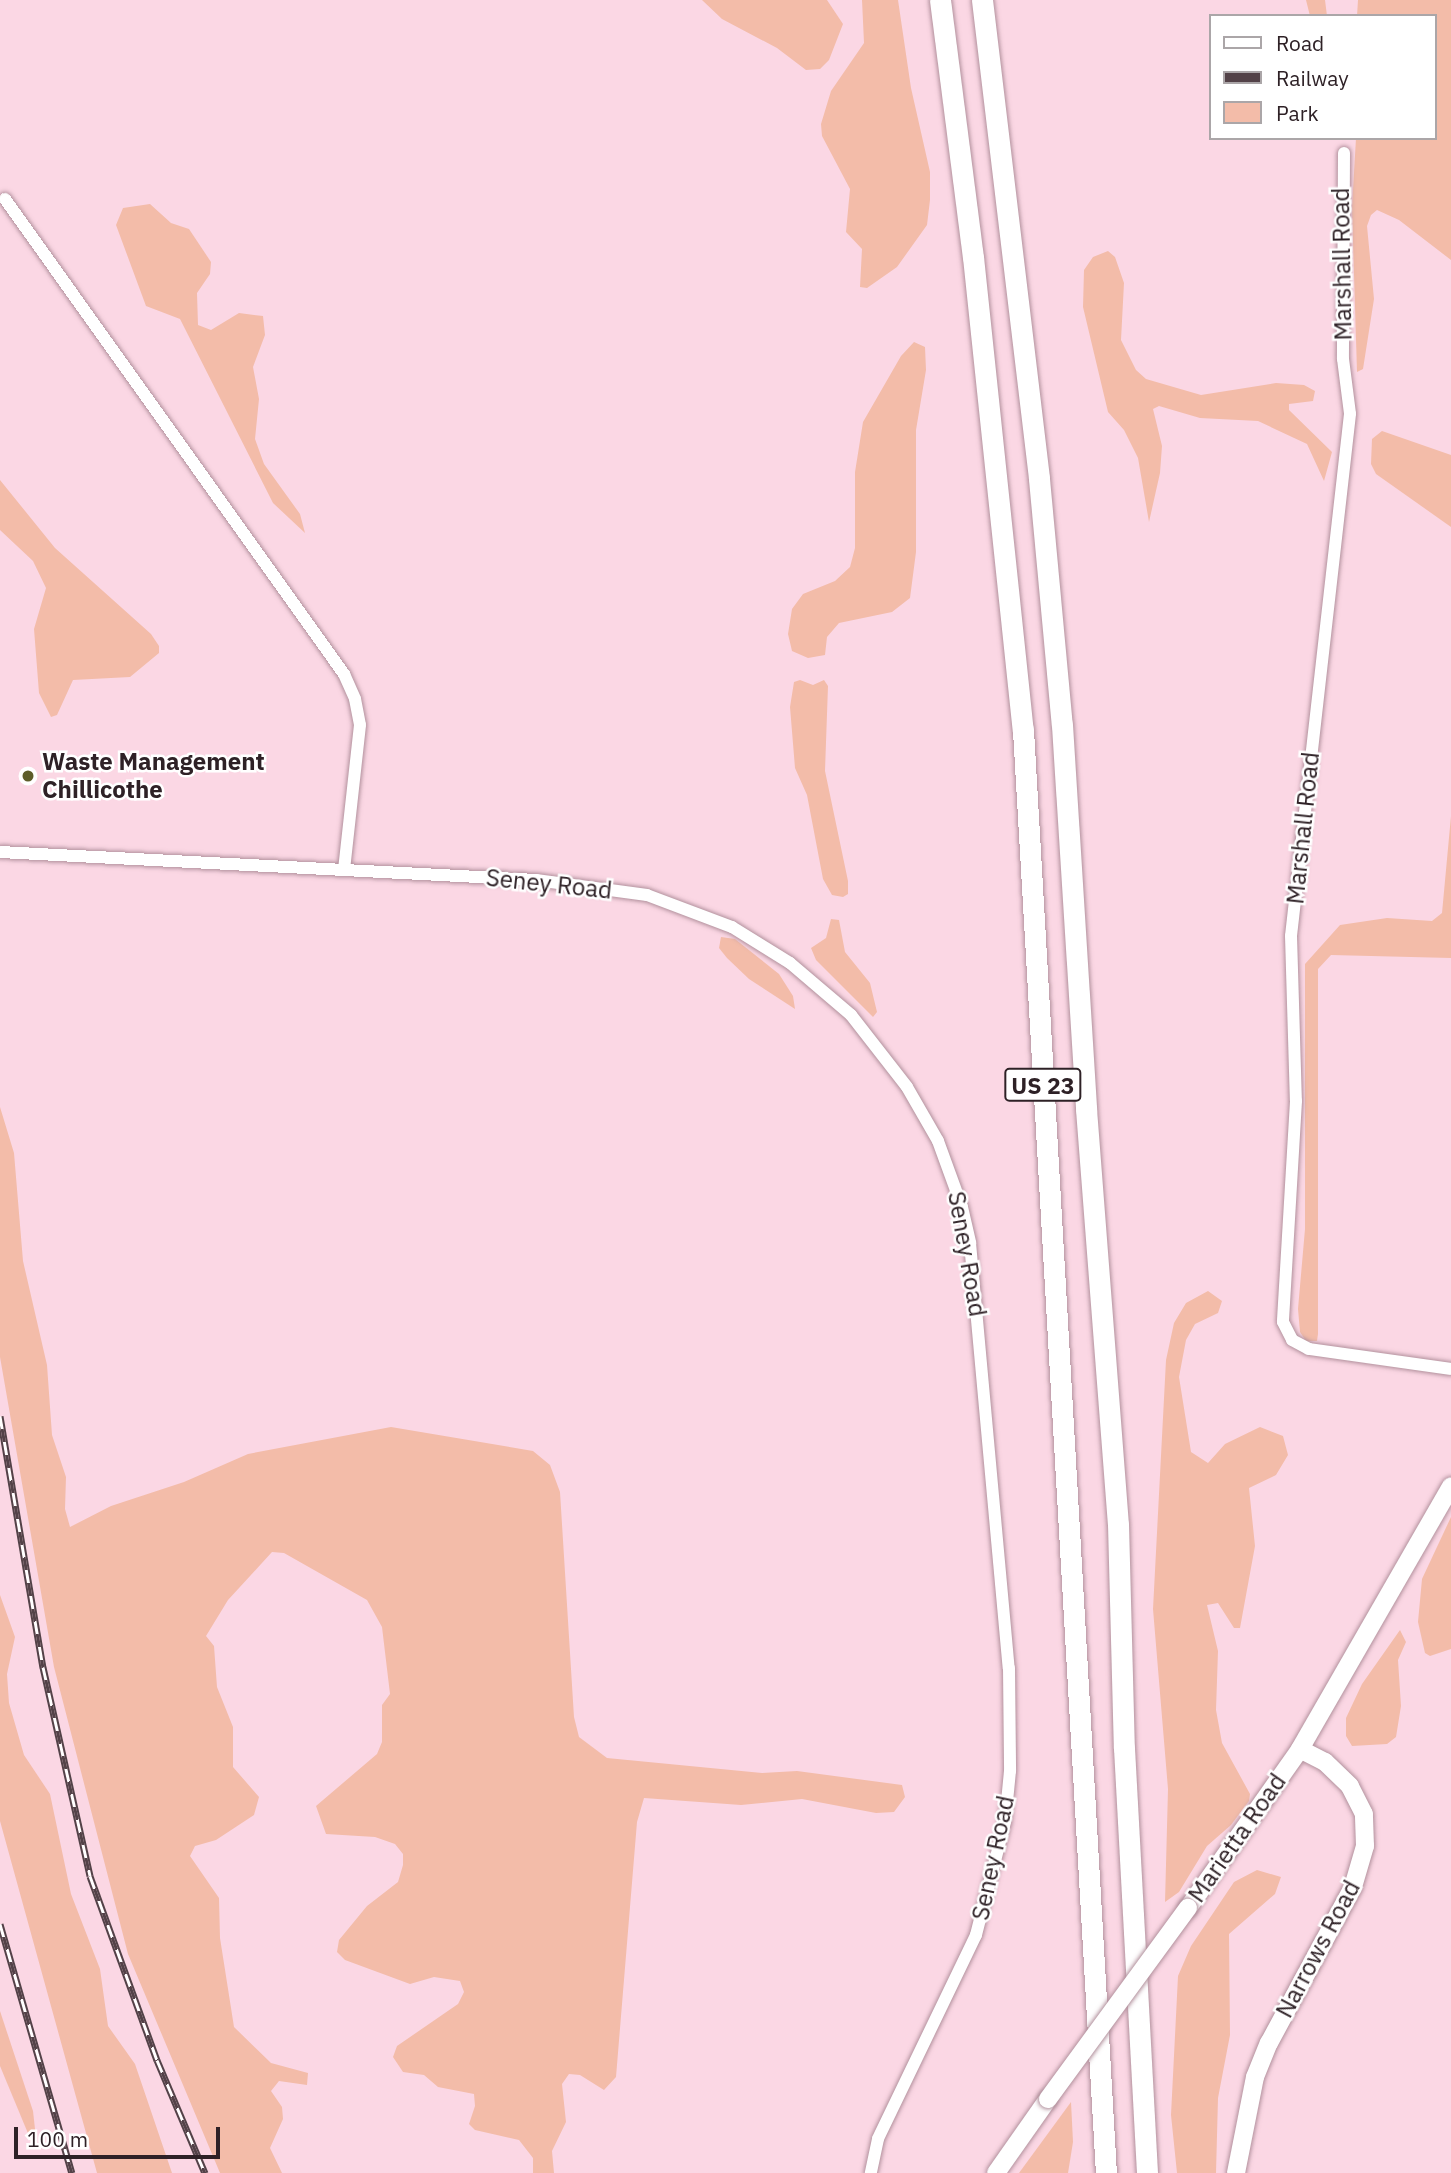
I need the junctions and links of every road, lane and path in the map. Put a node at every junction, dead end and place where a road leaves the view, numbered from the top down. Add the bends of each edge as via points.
1 (940, 0) edge
2 (982, 0) edge
3 (1344, 153) dead end
4 (5, 199) dead end
5 (0, 852) edge
6 (344, 870) junction
7 (1451, 1369) edge
8 (1451, 1486) edge
9 (1300, 1749) junction
10 (871, 2173) edge
11 (996, 2173) edge
12 (1106, 2173) edge
13 (1147, 2173) edge
14 (1236, 2173) edge

1 - 12 highway, US 23 via 975,270 1024,730
2 - 13 highway, US 23 via 1040,479 1062,725 1118,1524 1125,1762
3 - 7 street, Marshall Road via 1343,359 1349,425 1291,936 1296,1101 1283,1322 1292,1340 1309,1349
4 - 6 street via 344,674 360,725
5 - 6 street, Seney Road
6 - 10 street, Seney Road via 582,884 647,895 732,927 790,963 851,1015 889,1060 938,1141 962,1207 977,1294 1009,1668 1010,1771 1005,1822 976,1935 878,2139
8 - 9 street, Marietta Road
9 - 11 street, Marietta Road, bridge
9 - 14 street, Narrows Road via 1325,1762 1350,1786 1364,1814 1365,1846 1353,1887 1255,2077

